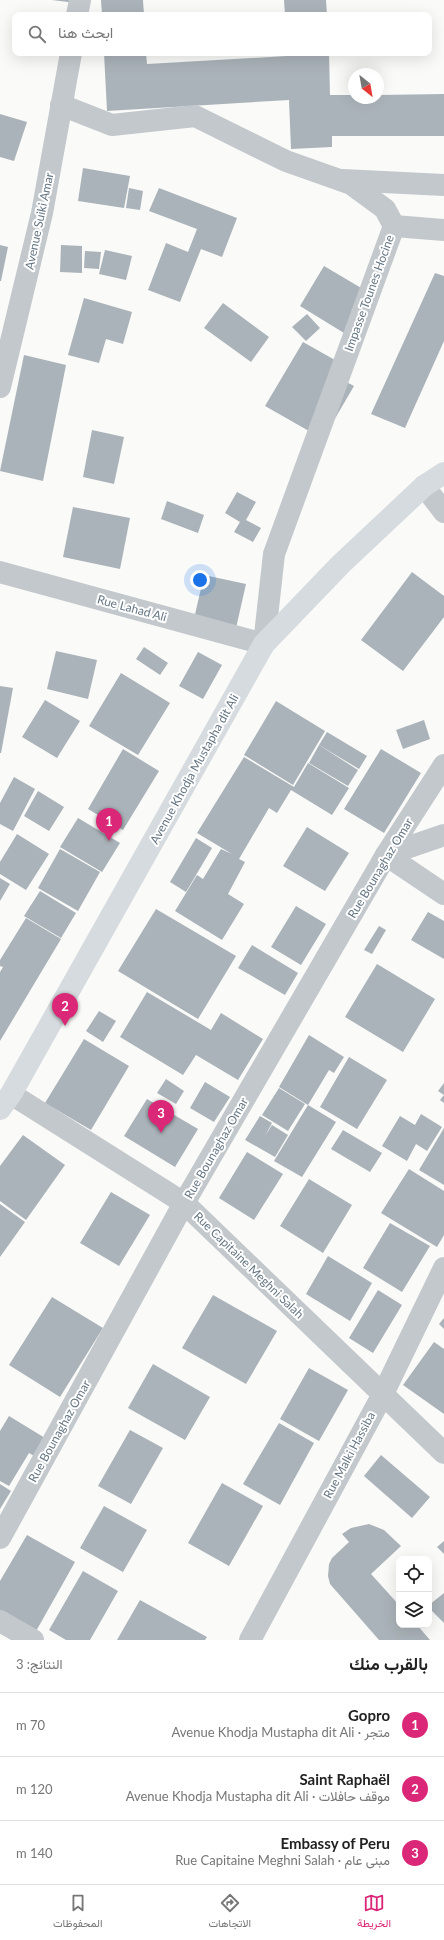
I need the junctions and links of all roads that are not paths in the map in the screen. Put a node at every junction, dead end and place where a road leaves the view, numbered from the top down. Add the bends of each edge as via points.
1 (80, 0) edge
2 (78, 12) edge
3 (70, 56) edge
4 (61, 105) junction
5 (337, 179) junction
6 (444, 185) edge
7 (394, 226) junction
8 (444, 230) edge
9 (0, 387) edge
10 (444, 472) edge
11 (424, 486) junction
12 (444, 512) edge
13 (0, 572) edge
14 (264, 644) junction
15 (444, 765) edge
16 (444, 835) edge
17 (386, 855) junction
18 (444, 894) edge
19 (5, 1102) edge
20 (184, 1203) junction
21 (444, 1268) edge
22 (383, 1394) junction
23 (444, 1453) edge
24 (0, 1538) edge
25 (0, 1621) edge
26 (33, 1640) edge
27 (250, 1640) edge

1 - 2 street
3 - 4 street, Avenue Suiki Amar
4 - 5 street, Impasse Tounes Hocine via 112,125 195,116 286,161
4 - 9 street, Avenue Suiki Amar via 42,213
5 - 6 street
5 - 7 street, Impasse Tounes Hocine via 352,184 385,209
7 - 8 street
7 - 14 street, Impasse Tounes Hocine via 274,554
10 - 11 main road, Avenue Khodja Mustapha dit Ali
11 - 12 street
11 - 14 main road, Avenue Khodja Mustapha dit Ali via 341,564
13 - 14 street, Rue Lahad Ali
14 - 19 main road, Avenue Khodja Mustapha dit Ali
15 - 17 street, Rue Bounaghaz Omar
16 - 17 street
17 - 18 street
17 - 20 street, Rue Bounaghaz Omar
19 - 20 street, Rue Capitaine Meghni Salah
20 - 22 street, Rue Capitaine Meghni Salah
20 - 24 street, Rue Bounaghaz Omar
21 - 22 street, Rue Malki Hassiba
22 - 23 street, Rue Capitaine Meghni Salah
22 - 27 street, Rue Malki Hassiba
25 - 26 street

